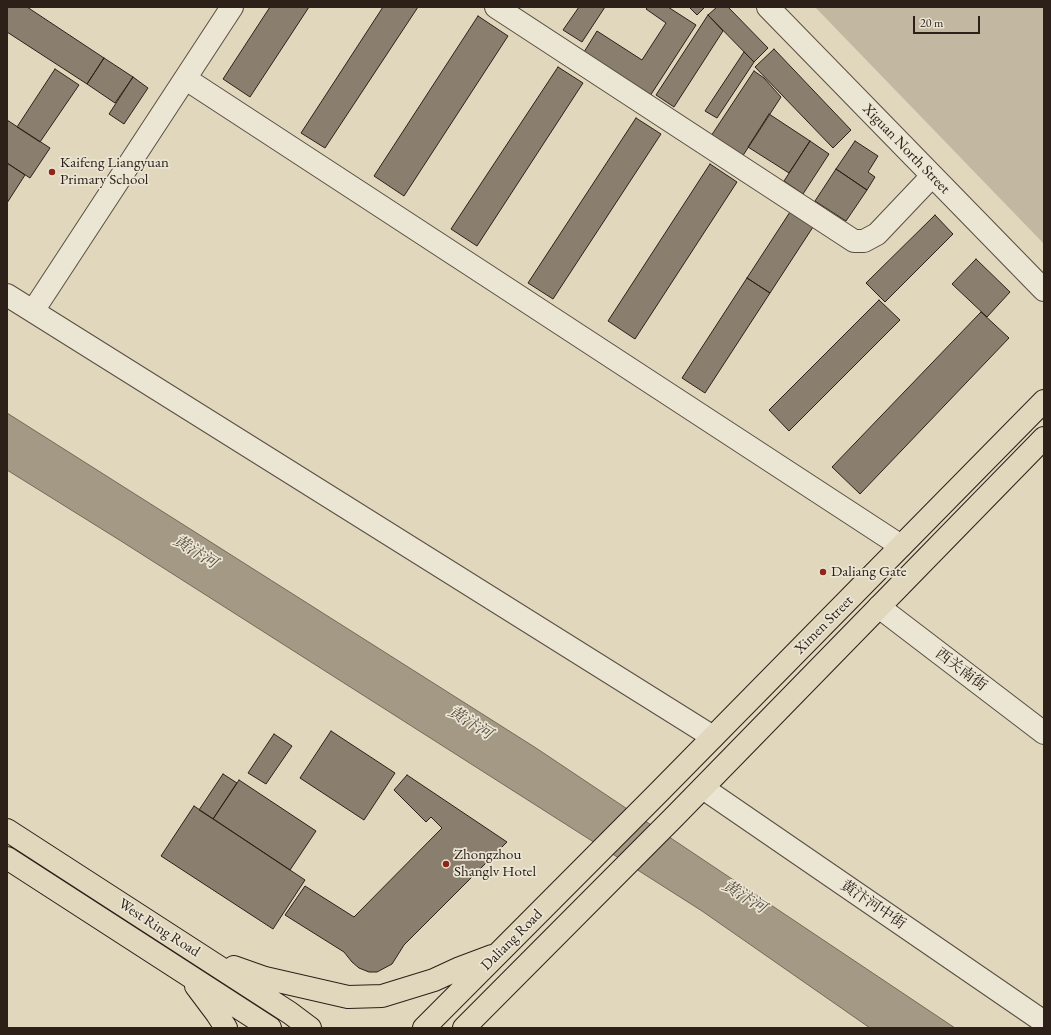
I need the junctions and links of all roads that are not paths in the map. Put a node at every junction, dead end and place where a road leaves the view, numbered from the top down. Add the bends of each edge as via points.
1 (232, 7) edge
2 (496, 7) edge
3 (768, 7) edge
4 (186, 79) junction
5 (932, 176) junction
6 (1044, 290) edge
7 (7, 294) edge
8 (33, 311) junction
9 (1044, 401) edge
10 (1044, 438) edge
11 (901, 546) junction
12 (879, 608) junction
13 (1044, 733) edge
14 (713, 737) junction
15 (703, 788) junction
16 (654, 797) joint
17 (675, 816) joint
18 (7, 830) edge
19 (7, 858) edge
20 (499, 953) junction
21 (205, 958) junction
22 (188, 975) junction
23 (1044, 1022) edge
24 (226, 1028) edge
25 (270, 1028) edge
26 (310, 1028) edge
27 (424, 1028) edge
28 (464, 1028) edge

1 - 4 street
2 - 5 street via 854,241 864,241 877,234
3 - 5 street, Xiguan North Street
4 - 8 street
4 - 11 street
5 - 6 street, Xiguan North Street
7 - 8 street
8 - 14 street
9 - 11 main road, Ximen Street
10 - 12 main road, Ximen Street
11 - 14 main road, Ximen Street
12 - 13 street, 西关南街
12 - 15 main road, Ximen Street
14 - 16 main road, Ximen Street
15 - 17 main road, Ximen Street
15 - 23 street, 黄汴河中街
16 - 20 main road, Daliang Road
17 - 28 main road, Daliang Road
18 - 21 main road, West Ring Road
19 - 22 main road, West Ring Road
20 - 21 main road via 434,980 382,996 348,997 265,978
20 - 27 main road, Daliang Road
21 - 26 main road, West Ring Road
22 - 24 main road
22 - 25 main road, West Ring Road

